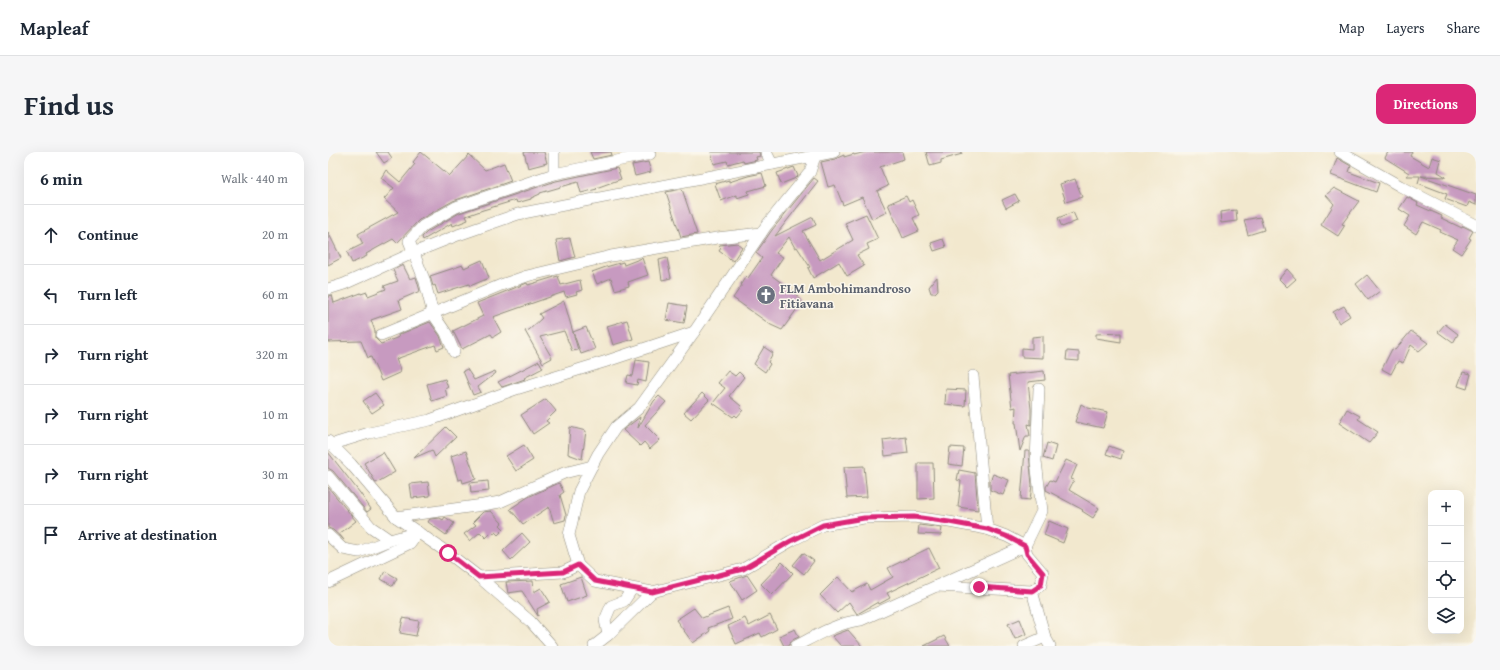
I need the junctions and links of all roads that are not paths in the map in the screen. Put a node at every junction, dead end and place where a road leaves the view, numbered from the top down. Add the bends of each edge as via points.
1 (554, 152) edge
2 (766, 152) edge
3 (834, 152) edge
4 (1340, 152) edge
5 (650, 154) dead end
6 (816, 156) junction
7 (772, 164) junction
8 (554, 174) junction
9 (1476, 225) edge
10 (761, 233) junction
11 (413, 253) junction
12 (328, 290) edge
13 (433, 314) junction
14 (694, 332) junction
15 (380, 335) dead end
16 (454, 352) dead end
17 (973, 376) dead end
18 (1039, 389) dead end
19 (329, 443) edge
20 (592, 466) junction
21 (328, 476) edge
22 (396, 517) junction
23 (987, 529) junction
24 (418, 532) junction
25 (328, 535) edge
26 (390, 540) junction
27 (1025, 546) junction
28 (578, 565) junction
29 (479, 577) junction
30 (328, 582) edge
31 (937, 586) junction
32 (625, 587) junction
33 (1032, 591) junction
34 (652, 592) junction
35 (608, 635) junction
36 (1048, 641) edge
37 (552, 646) edge
38 (594, 646) edge
39 (796, 646) edge
40 (1024, 646) edge

1 - 8 street
2 - 7 street
3 - 6 street
4 - 9 street
5 - 8 street
6 - 7 street
6 - 10 street via 810,172
7 - 11 street via 518,214
8 - 11 street via 456,207 423,226 409,241
10 - 13 street via 626,253 527,276
10 - 14 street
11 - 12 street
11 - 13 street via 424,279
13 - 15 street
13 - 16 street via 446,333
14 - 19 street via 513,390 430,420
14 - 20 street via 639,408 616,428
17 - 23 street
18 - 27 street via 1036,461 1042,511
19 - 22 street
20 - 22 street via 564,473 500,502
20 - 28 street via 579,491 569,535
21 - 26 street via 371,527
22 - 24 street
23 - 27 street
23 - 34 street via 914,517 864,518 823,525 743,569
24 - 26 street
24 - 29 street
24 - 30 street via 410,543
25 - 26 street via 343,549 358,552
27 - 31 street
27 - 33 street via 1027,554 1043,573 1041,585
28 - 29 street via 563,572
28 - 32 street via 595,581
29 - 37 street via 532,622
31 - 33 street
31 - 39 street via 861,620 848,621 827,629
32 - 34 street
32 - 35 street via 630,592 624,601 611,606 605,620
33 - 36 street
34 - 35 street
35 - 38 street
36 - 40 street

